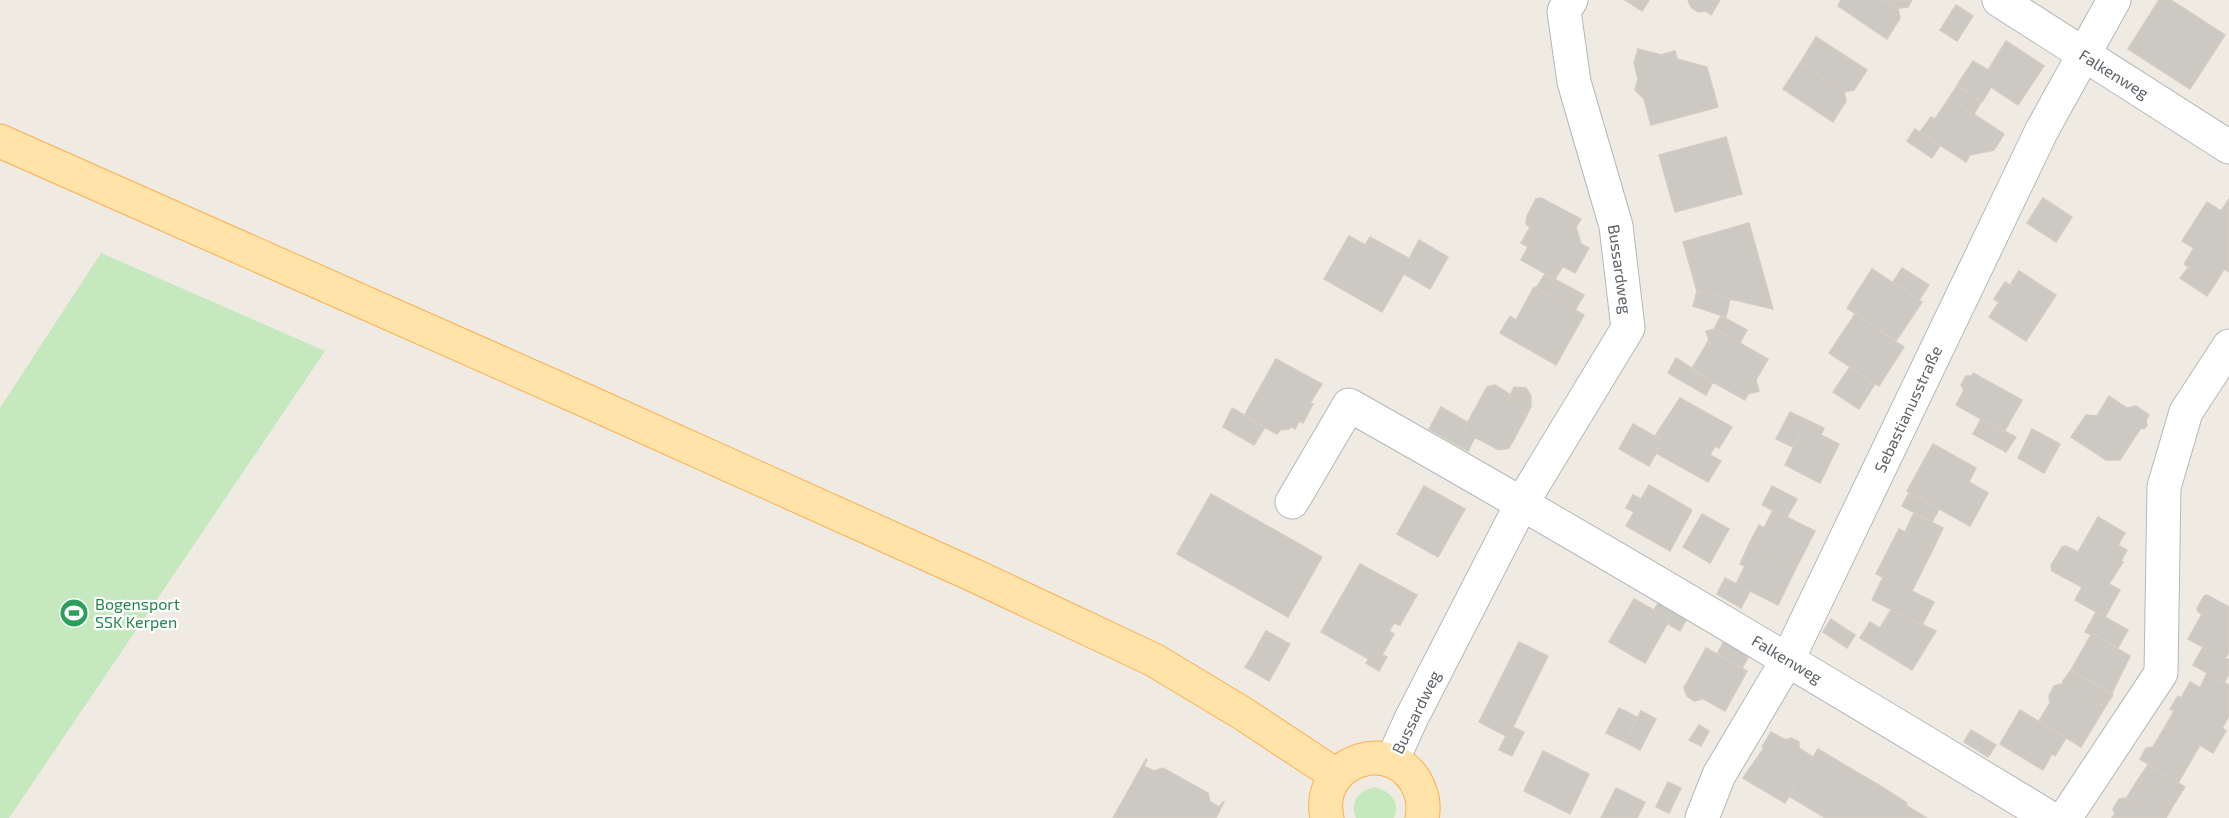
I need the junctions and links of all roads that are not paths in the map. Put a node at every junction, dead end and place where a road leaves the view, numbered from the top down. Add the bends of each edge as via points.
1 (1999, 0) edge
2 (2114, 0) edge
3 (1560, 4) edge
4 (2083, 55) junction
5 (0, 141) edge
6 (2229, 147) edge
7 (2229, 346) edge
8 (1292, 502) dead end
9 (1522, 503) junction
10 (1788, 659) junction
11 (1392, 761) junction
12 (1336, 775) junction
13 (1327, 818) edge
14 (1422, 818) edge
15 (1702, 818) edge
16 (2050, 818) edge
17 (2066, 818) edge

1 - 4 street, Falkenweg
2 - 4 street, Sebastianusstraße
3 - 9 street, Bussardweg via 1574,82 1616,226 1628,328
4 - 6 street, Falkenweg
4 - 10 street, Sebastianusstraße via 2042,130
5 - 12 main road via 949,564 1154,660
7 - 17 street via 2186,412 2164,487 2161,673
8 - 9 street via 1348,405
9 - 10 street, Falkenweg
9 - 11 street, Bussardweg
10 - 15 street, Sebastianusstraße via 1719,775
10 - 16 street, Falkenweg
11 - 12 main road via 1362,759
11 - 14 main road via 1417,782
12 - 13 main road via 1327,791

